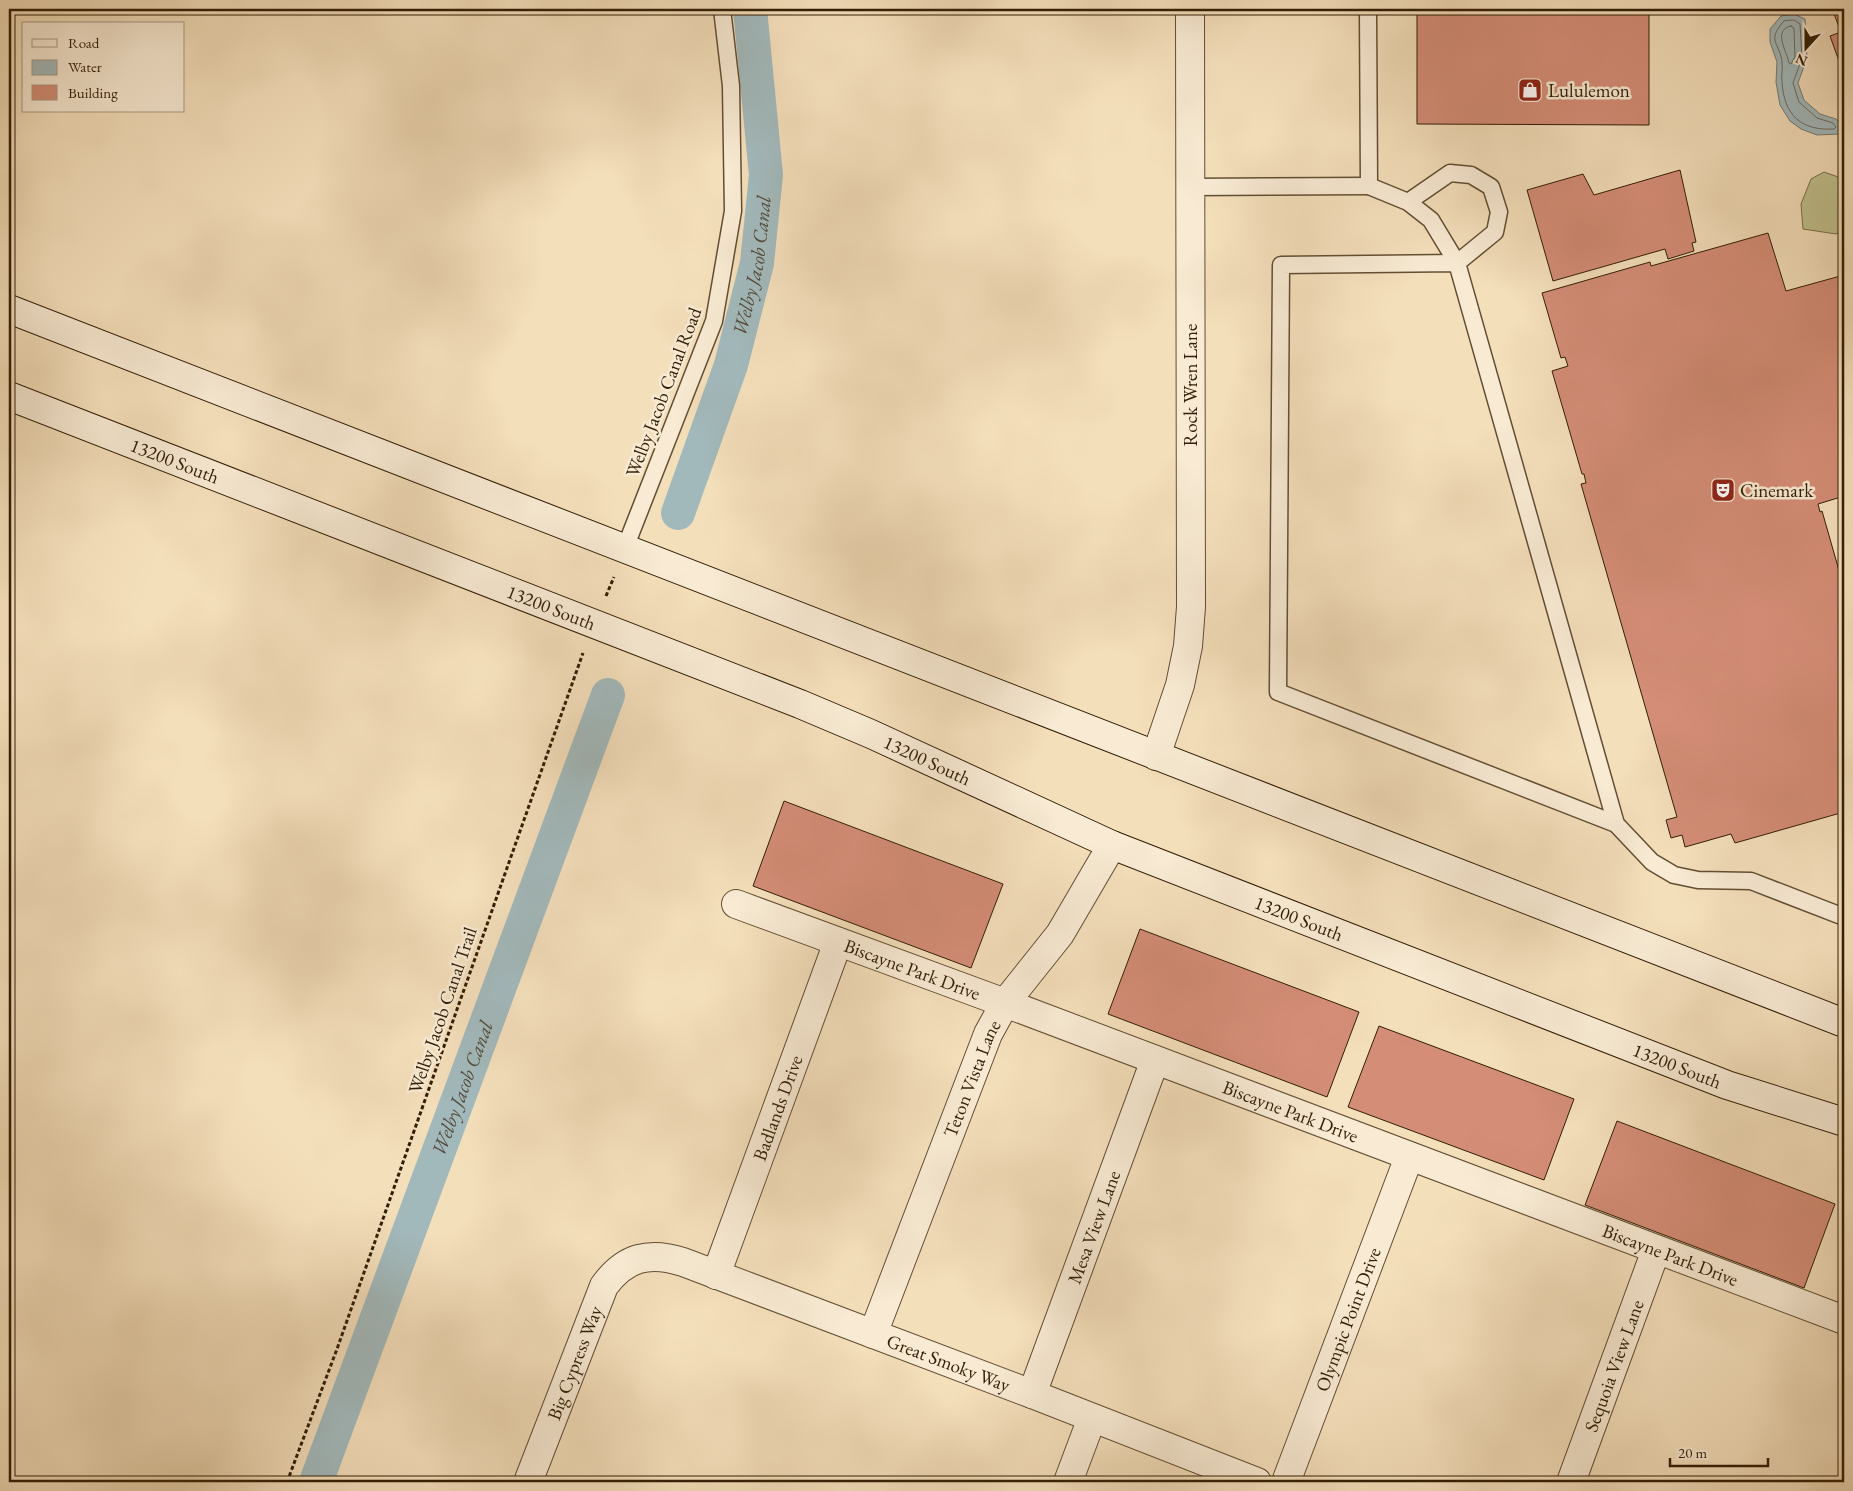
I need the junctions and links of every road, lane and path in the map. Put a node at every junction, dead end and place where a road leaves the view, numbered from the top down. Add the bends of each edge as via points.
1 (722, 9) edge
2 (1190, 9) edge
3 (1368, 9) edge
4 (1369, 186) junction
5 (1190, 187) junction
6 (1408, 202) junction
7 (1457, 263) junction
8 (9, 309) edge
9 (9, 396) edge
10 (625, 548) junction
11 (594, 624) junction
12 (1156, 756) junction
13 (1616, 824) junction
14 (1112, 845) junction
15 (736, 904) dead end
16 (1844, 917) edge
17 (838, 942) junction
18 (1005, 1003) junction
19 (1844, 1023) edge
20 (1155, 1060) junction
21 (1844, 1122) edge
22 (1409, 1157) junction
23 (1656, 1250) junction
24 (637, 1259) joint
25 (716, 1275) junction
26 (1844, 1320) edge
27 (873, 1334) junction
28 (1032, 1394) junction
29 (1092, 1418) junction
30 (287, 1482) edge
31 (528, 1482) edge
32 (1068, 1482) edge
33 (1257, 1482) edge
34 (1286, 1482) edge
35 (1571, 1482) edge

1 - 10 lane, Welby Jacob Canal Road via 731,86 733,211 714,321
2 - 5 street, Rock Wren Lane
3 - 4 lane
4 - 5 lane
4 - 6 lane
5 - 12 street, Rock Wren Lane via 1188,646 1180,685
6 - 7 lane via 1431,220
6 - 7 lane via 1450,173 1472,175 1491,187 1500,212 1495,232
7 - 13 lane
7 - 13 lane via 1281,265 1278,692
8 - 10 street
9 - 11 street, 13200 South
10 - 11 path, Welby Jacob Canal Trail
10 - 12 street
11 - 14 street, 13200 South via 862,730
11 - 30 path, Welby Jacob Canal Trail
12 - 19 street
13 - 16 lane via 1652,862 1674,874 1698,880 1751,881
14 - 18 street, Teton Vista Lane via 1060,934
14 - 21 street, 13200 South via 1727,1085
15 - 17 street, Biscayne Park Drive
17 - 18 street, Biscayne Park Drive
17 - 25 street, Badlands Drive
18 - 20 street, Biscayne Park Drive
18 - 27 street, Teton Vista Lane via 988,1034
20 - 22 street, Biscayne Park Drive
20 - 28 street, Mesa View Lane
22 - 23 street, Biscayne Park Drive
22 - 34 street, Olympic Point Drive
23 - 26 street, Biscayne Park Drive
23 - 35 street, Sequoia View Lane
24 - 25 street, Great Smoky Way via 668,1257
24 - 31 street, Big Cypress Way via 612,1275 604,1286
25 - 27 street, Great Smoky Way
27 - 28 street, Great Smoky Way
28 - 29 street, Great Smoky Way
29 - 32 street
29 - 33 street, Great Smoky Way

